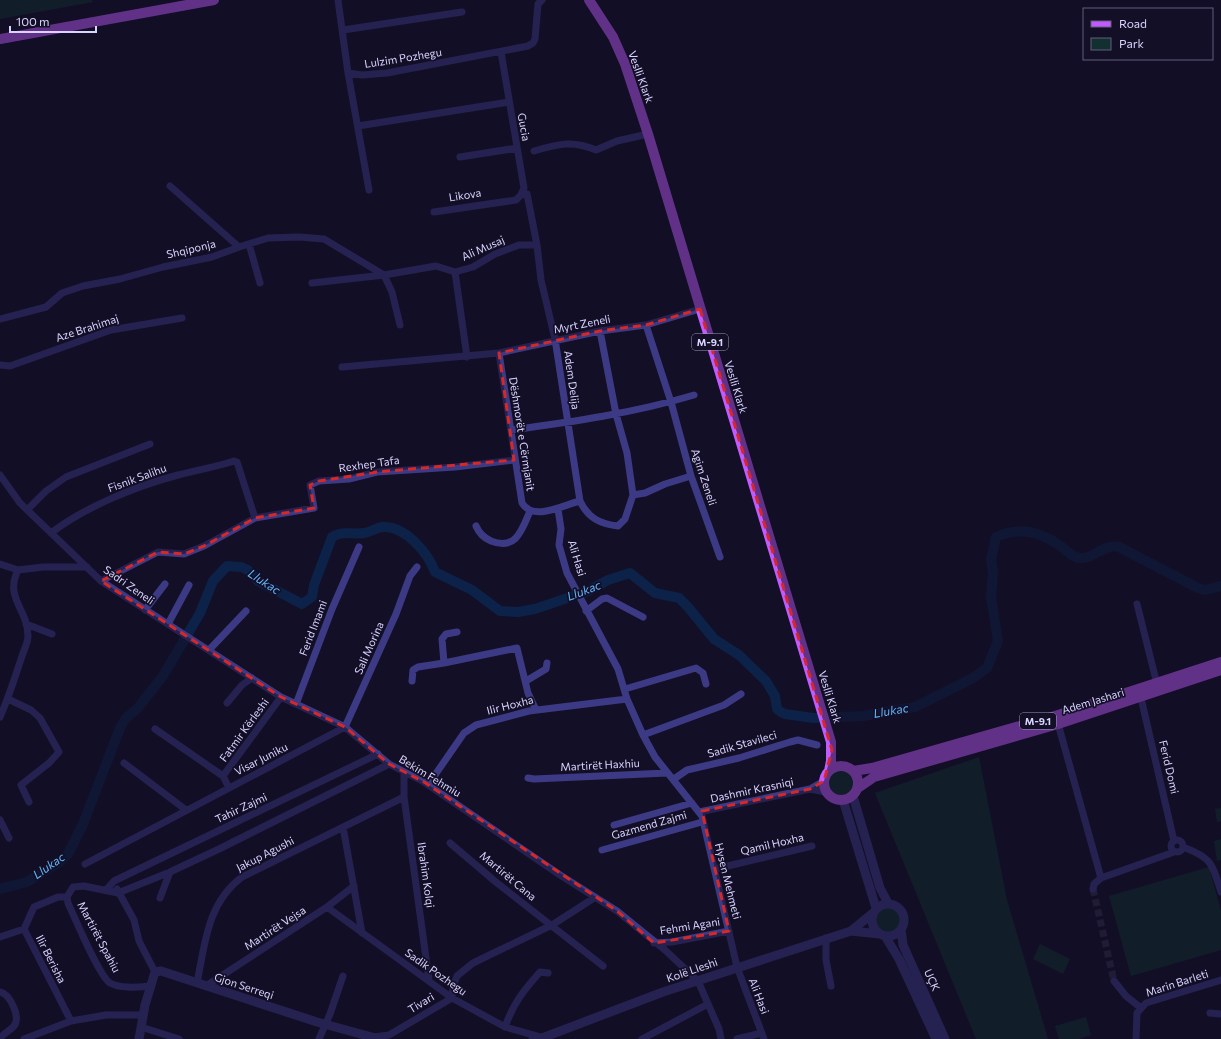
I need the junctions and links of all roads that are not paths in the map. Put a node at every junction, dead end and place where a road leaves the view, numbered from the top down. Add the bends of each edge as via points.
1 (214, 0) edge
2 (338, 0) edge
3 (542, 0) edge
4 (589, 0) edge
5 (462, 12) dead end
6 (343, 30) junction
7 (0, 39) edge
8 (501, 52) junction
9 (348, 73) junction
10 (508, 102) junction
11 (358, 126) junction
12 (648, 134) junction
13 (517, 148) junction
14 (534, 151) dead end
15 (460, 157) dead end
16 (170, 186) dead end
17 (369, 190) dead end
18 (522, 195) junction
19 (434, 212) dead end
20 (249, 244) junction
21 (537, 245) junction
22 (239, 247) junction
23 (455, 272) junction
24 (384, 275) junction
25 (260, 283) dead end
26 (312, 283) dead end
27 (700, 309) junction
28 (0, 318) edge
29 (182, 318) dead end
30 (400, 324) dead end
31 (646, 325) junction
32 (600, 331) junction
33 (556, 339) junction
34 (499, 353) junction
35 (467, 357) junction
36 (0, 365) edge
37 (342, 367) dead end
38 (694, 395) dead end
39 (671, 402) junction
40 (616, 414) junction
41 (567, 423) junction
42 (511, 430) junction
43 (150, 444) dead end
44 (514, 460) junction
45 (0, 475) edge
46 (691, 476) junction
47 (633, 495) junction
48 (580, 501) junction
49 (558, 509) junction
50 (27, 510) junction
51 (530, 511) junction
52 (255, 518) junction
53 (476, 526) dead end
54 (51, 533) junction
55 (359, 547) dead end
56 (720, 557) dead end
57 (0, 564) edge
58 (87, 567) junction
59 (417, 567) dead end
60 (18, 570) junction
61 (101, 581) junction
62 (165, 584) dead end
63 (189, 585) dead end
64 (1137, 604) dead end
65 (584, 608) junction
66 (145, 610) junction
67 (246, 610) dead end
68 (643, 617) dead end
69 (26, 624) junction
70 (168, 624) junction
71 (457, 632) dead end
72 (52, 634) dead end
73 (209, 650) junction
74 (1221, 662) edge
75 (444, 663) junction
76 (547, 663) dead end
77 (1221, 670) edge
78 (252, 678) junction
79 (412, 681) dead end
80 (526, 681) junction
81 (706, 684) dead end
82 (1157, 684) junction
83 (625, 689) junction
84 (741, 694) dead end
85 (281, 697) junction
86 (1142, 698) junction
87 (8, 699) junction
88 (627, 699) junction
89 (227, 703) dead end
90 (296, 704) junction
91 (536, 710) junction
92 (0, 717) edge
93 (1057, 720) junction
94 (346, 728) junction
95 (155, 729) dead end
96 (643, 735) junction
97 (831, 742) junction
98 (817, 745) dead end
99 (378, 754) junction
100 (124, 764) dead end
101 (389, 764) junction
102 (850, 769) junction
103 (829, 771) junction
104 (404, 772) junction
105 (667, 773) junction
106 (223, 776) junction
107 (531, 778) dead end
108 (674, 779) junction
109 (824, 781) junction
110 (428, 785) junction
111 (228, 788) junction
112 (810, 789) junction
113 (826, 792) junction
114 (855, 792) junction
115 (404, 796) junction
116 (843, 800) junction
117 (29, 802) dead end
118 (692, 803) junction
119 (186, 810) junction
120 (700, 812) junction
121 (0, 820) edge
122 (702, 822) junction
123 (614, 825) dead end
124 (343, 827) junction
125 (9, 838) dead end
126 (1174, 841) junction
127 (450, 843) dead end
128 (812, 846) dead end
129 (1183, 847) junction
130 (602, 850) dead end
131 (1174, 852) junction
132 (85, 864) dead end
133 (714, 869) junction
134 (170, 872) junction
135 (1101, 878) junction
136 (114, 881) junction
137 (354, 886) junction
138 (1093, 889) dead end
139 (106, 890) junction
140 (118, 892) junction
141 (1221, 892) edge
142 (67, 897) junction
143 (160, 898) dead end
144 (594, 898) junction
145 (888, 903) junction
146 (327, 907) junction
147 (874, 910) junction
148 (552, 925) junction
149 (24, 929) junction
150 (902, 929) junction
151 (851, 930) junction
152 (729, 931) junction
153 (362, 933) junction
154 (882, 935) junction
155 (0, 937) edge
156 (826, 938) junction
157 (654, 943) junction
158 (603, 966) dead end
159 (737, 967) junction
160 (155, 972) junction
161 (548, 973) dead end
162 (342, 976) dead end
163 (429, 980) junction
164 (1221, 980) edge
165 (698, 981) junction
166 (1114, 981) tunnel mouth
167 (202, 984) junction
168 (150, 986) junction
169 (831, 986) dead end
170 (0, 992) edge
171 (452, 998) junction
172 (708, 1004) junction
173 (1141, 1008) junction
174 (1210, 1013) dead end
175 (1221, 1014) edge
176 (142, 1015) junction
177 (71, 1021) junction
178 (326, 1025) junction
179 (505, 1026) junction
180 (141, 1027) junction
181 (553, 1036) edge
182 (763, 1036) edge
183 (375, 1038) edge
184 (538, 1038) edge
185 (0, 1039) edge
186 (24, 1039) edge
187 (139, 1039) edge
188 (179, 1039) edge
189 (319, 1039) edge
190 (642, 1039) edge
191 (721, 1039) edge
192 (737, 1039) edge
193 (936, 1039) edge
194 (945, 1039) edge
195 (1136, 1039) edge

1 - 7 main road
2 - 6 street
3 - 8 street, Lulzim Pozhegu via 538,4 533,43
4 - 12 main road, Veslli Klark / M-9.1 via 613,37 625,64
5 - 6 street
6 - 9 street
8 - 9 street, Lulzim Pozhegu via 387,73
8 - 10 street, Gucia
9 - 11 street
10 - 11 street
10 - 13 street, Gucia
11 - 17 street
12 - 14 street via 617,141 596,150 575,143 558,144
12 - 27 main road, Veslli Klark / M-9.1
13 - 15 street
13 - 18 street, Gucia via 524,188
16 - 22 street
18 - 19 street, Likova via 513,200
18 - 21 street, Adem Delija via 527,194
20 - 22 street, Shqiponja
20 - 24 street, Shqiponja via 268,238 324,239
20 - 25 street
21 - 23 street, Ali Musaj via 519,245 495,254 473,267
21 - 33 street, Adem Delija via 541,280
22 - 28 street, Shqiponja via 212,257 84,286 62,293 46,307
23 - 24 street via 436,266
23 - 35 street
24 - 26 street
24 - 30 street via 392,292
27 - 31 street, Myrt Zeneli
27 - 97 main road, Veslli Klark / M-9.1
29 - 36 street, Aze Brahimaj via 111,330 10,366
31 - 32 street, Myrt Zeneli
31 - 39 street, Agim Zeneli
32 - 33 street, Myrt Zeneli
32 - 40 street
33 - 34 street, Myrt Zeneli
33 - 41 street, Adem Delija
34 - 35 street, Myrt Zeneli
34 - 42 street, Dëshmorët e Cërmjanit
35 - 37 street, Myrt Zeneli
38 - 39 street
39 - 40 street
39 - 46 street, Agim Zeneli
40 - 41 street
40 - 47 street via 627,453
41 - 42 street, Adem Delija
41 - 48 street, Adem Delija
42 - 44 street, Dëshmorët e Cërmjanit
43 - 50 street via 66,477 46,491
44 - 51 street, Dëshmorët e Cërmjanit via 522,503
44 - 52 street, Rexhep Tafa via 377,472 349,479 319,481 310,485 314,508
45 - 50 street, Sadri Zeneli
46 - 47 street via 652,491
46 - 56 street, Agim Zeneli
47 - 48 street via 625,519 618,526 605,524 591,517
48 - 49 street
49 - 51 street
49 - 65 street, Ali Hasi via 559,545 567,573
50 - 54 street, Sadri Zeneli
51 - 53 street via 516,538 509,543 499,544 488,539 478,532
52 - 54 street, Fisnik Salihu via 237,462 234,461 138,488 65,522
52 - 61 street, Rexhep Tafa via 204,546 184,554 158,552
54 - 58 street, Sadri Zeneli
55 - 90 street, Ferid Imami
57 - 60 street
58 - 60 street
58 - 61 street, Sadri Zeneli
59 - 94 street, Sali Morina via 410,576
60 - 69 street via 12,582 14,598
61 - 66 street, Sadri Zeneli
62 - 66 street
63 - 70 street
64 - 82 street
65 - 68 street via 607,598
65 - 83 street via 618,669
66 - 70 street, Sadri Zeneli
67 - 73 street
69 - 72 street
69 - 87 street via 27,643
70 - 73 street, Sadri Zeneli
71 - 75 street via 446,634 442,639
73 - 78 street, Bekim Fehmiu
74 - 82 main road, M-9.1
75 - 79 street via 418,666 413,670
75 - 80 street via 514,647 518,649
76 - 80 street via 546,669
77 - 86 main road, Adem Jashari / M-9.1
78 - 85 street, Bekim Fehmiu
78 - 89 street via 242,685
80 - 91 street via 528,693
81 - 83 street via 703,673 696,668
82 - 93 main road, M-9.1
83 - 88 street
84 - 96 street via 724,705
85 - 90 street, Bekim Fehmiu
85 - 106 street, Fatmir Kërleshi
86 - 93 main road, Adem Jashari / M-9.1
86 - 126 street, Ferid Domi
87 - 92 street
87 - 117 street via 31,710 40,718 60,752 22,785
88 - 91 street, Ilir Hoxha
88 - 96 street
90 - 94 street, Bekim Fehmiu
91 - 110 street, Ilir Hoxha via 476,725 464,733
93 - 102 main road, M-9.1 via 872,768
93 - 114 main road, Adem Jashari / M-9.1 via 874,778
93 - 135 street
94 - 99 street, Bekim Fehmiu
94 - 111 street, Visar Juniku
95 - 106 street, Fatmir Kërleshi
96 - 105 street
97 - 102 main road, Veslli Klark / M-9.1
97 - 103 main road, Veslli Klark / M-9.1
98 - 108 street, Sadik Stavileci via 798,740 687,770
99 - 101 street, Bekim Fehmiu
99 - 136 street, Tahir Zajmi
100 - 119 street
101 - 104 street, Bekim Fehmiu
101 - 134 street
102 - 103 main road, M-9.1 via 837,766
102 - 114 main road, M-9.1 via 858,779
103 - 109 main road, M-9.1
104 - 110 street, Bekim Fehmiu
104 - 115 street, Ibrahim Kolqi
105 - 107 street, Martirët Haxhiu
105 - 108 street
106 - 111 street, Fatmir Kërleshi
108 - 118 street
109 - 112 street, Dashmir Krasniqi
109 - 113 main road
110 - 144 street, Bekim Fehmiu
111 - 119 street, Visar Juniku
112 - 113 street, Dashmir Krasniqi
112 - 120 street, Dashmir Krasniqi
113 - 116 main road via 834,798
114 - 116 main road, M-9.1
114 - 145 street, UÇK via 880,888
115 - 124 street, Jakup Agushi
115 - 163 street, Ibrahim Kolqi
116 - 147 street, UÇK
118 - 120 street
118 - 123 street
119 - 132 street, Visar Juniku
120 - 122 street, Hysen Mehmeti
121 - 125 street
122 - 130 street, Gazmend Zajmi
122 - 133 street, Hysen Mehmeti
124 - 137 street
124 - 167 street, Jakup Agushi via 242,877 230,886 216,907 208,926
126 - 129 street via 1180,841
126 - 131 street via 1171,846
127 - 148 street, Martirët Cana
128 - 133 street, Qamil Hoxha
129 - 131 street via 1180,852
129 - 141 street via 1203,855 1208,860
131 - 135 street
133 - 152 street, Hysen Mehmeti
134 - 140 street
134 - 143 street
135 - 138 street via 1094,884
136 - 139 street, Tahir Zajmi
136 - 140 street
137 - 146 street, Martirët Vejsa
137 - 153 street
139 - 140 street
139 - 142 street, Martirët Spahiu via 73,887
140 - 160 street via 134,920 139,941
142 - 149 street via 58,897 34,907
142 - 168 street, Martirët Spahiu via 105,978 118,985 136,988
144 - 148 street, Tivari
144 - 157 street, Fehmi Agani via 617,911
145 - 147 street
145 - 150 street, UÇK via 898,907 902,912
146 - 153 street, Sadik Pozhegu
146 - 167 street, Martirët Vejsa
147 - 151 street
147 - 154 street, UÇK via 872,925
148 - 158 street
148 - 171 street, Tivari via 473,962 457,976
149 - 155 street, Ilir Berisha
149 - 177 street, Ilir Berisha
150 - 154 street via 892,936
150 - 194 street, UÇK via 903,945
151 - 154 street
151 - 156 street, Kolë Lleshi
152 - 157 street, Fehmi Agani
152 - 159 street, Hysen Mehmeti
153 - 163 street, Sadik Pozhegu
154 - 193 street, UÇK via 899,959
156 - 159 street, Kolë Lleshi
156 - 169 street via 826,960
157 - 165 street, Fehmi Agani
159 - 165 street, Kolë Lleshi
159 - 182 street, Ali Hasi
160 - 167 street, Gjon Serreqi via 161,971
160 - 168 street
161 - 179 street via 540,972 518,996
162 - 178 street
163 - 171 street, Sadik Pozhegu
164 - 173 street, Marin Barleti via 1146,1003
165 - 172 street, Fehmi Agani
165 - 181 street, Kolë Lleshi via 656,994
166 - 173 street via 1126,996
167 - 178 street, Gjon Serreqi
168 - 176 street
170 - 185 street via 7,996 17,1021
171 - 179 street, Sadik Pozhegu
171 - 183 street, Tivari via 389,1035
172 - 190 street
172 - 191 street, Fehmi Agani
173 - 195 street via 1137,1013
174 - 175 street
176 - 177 street via 106,1015
176 - 180 street
177 - 186 street
178 - 183 street, Tivari
178 - 189 street
179 - 184 street, Sadik Pozhegu
180 - 187 street
180 - 188 street
181 - 184 street, Kolë Lleshi
182 - 192 street, Ali Hasi

